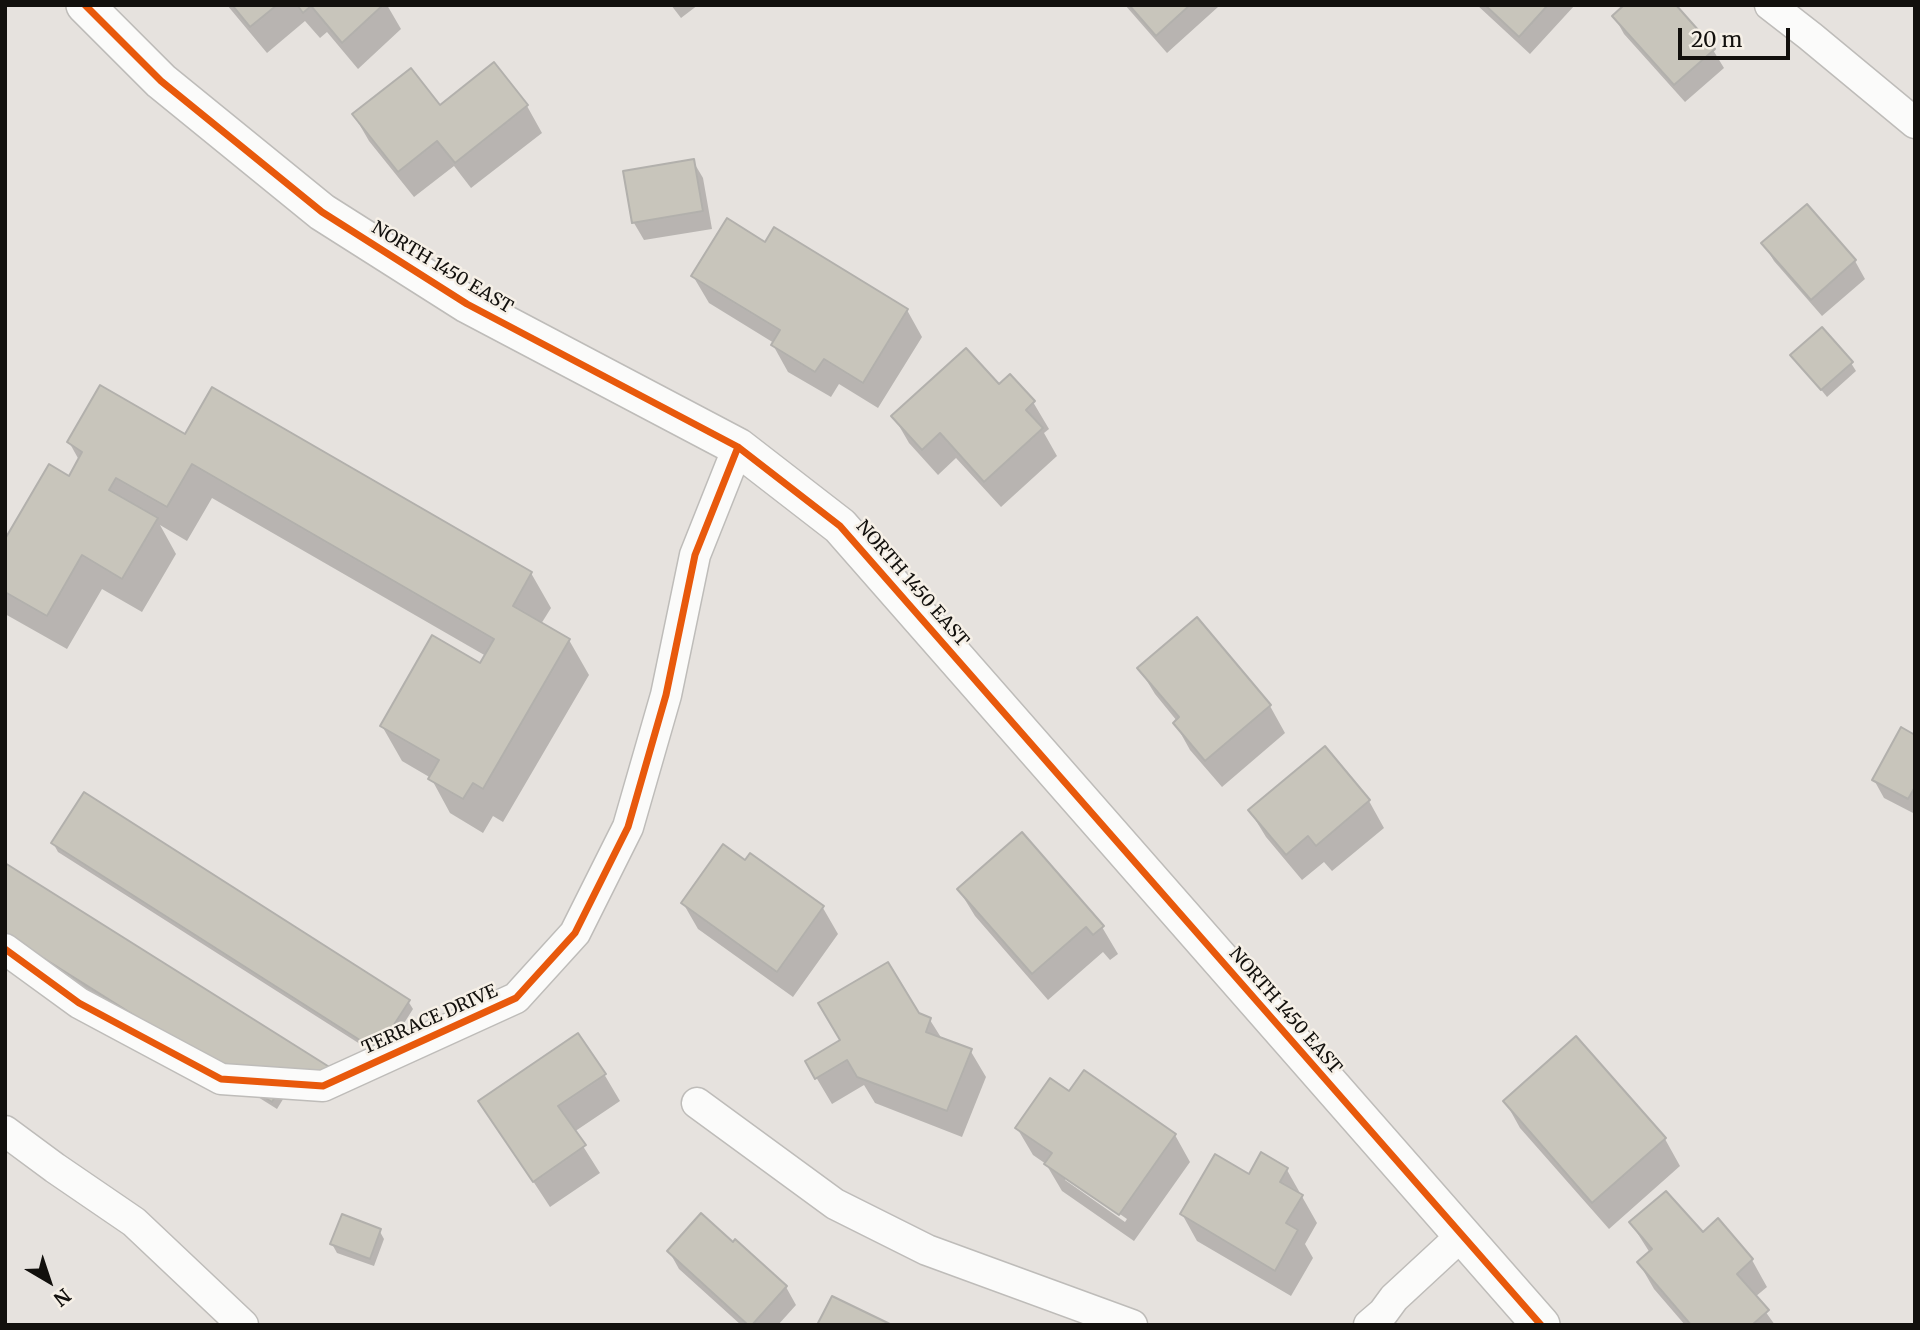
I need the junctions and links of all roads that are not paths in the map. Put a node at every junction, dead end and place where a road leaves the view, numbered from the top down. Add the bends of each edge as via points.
1 (85, 5) edge
2 (1770, 5) edge
3 (1915, 123) edge
4 (738, 447) junction
5 (5, 949) edge
6 (696, 1103) dead end
7 (5, 1131) edge
8 (1461, 1236) junction
9 (243, 1325) edge
10 (1132, 1325) edge
11 (1369, 1325) edge
12 (1541, 1325) edge

1 - 4 street, NORTH 1450 EAST via 161,81 322,212 467,304
2 - 3 street
4 - 5 street, TERRACE DRIVE via 695,555 666,695 628,827 575,933 516,998 323,1086 221,1079 79,1003
4 - 8 street, NORTH 1450 EAST via 840,526
6 - 10 street via 858,1215 927,1250
7 - 9 street via 134,1222
8 - 11 street
8 - 12 street, NORTH 1450 EAST

